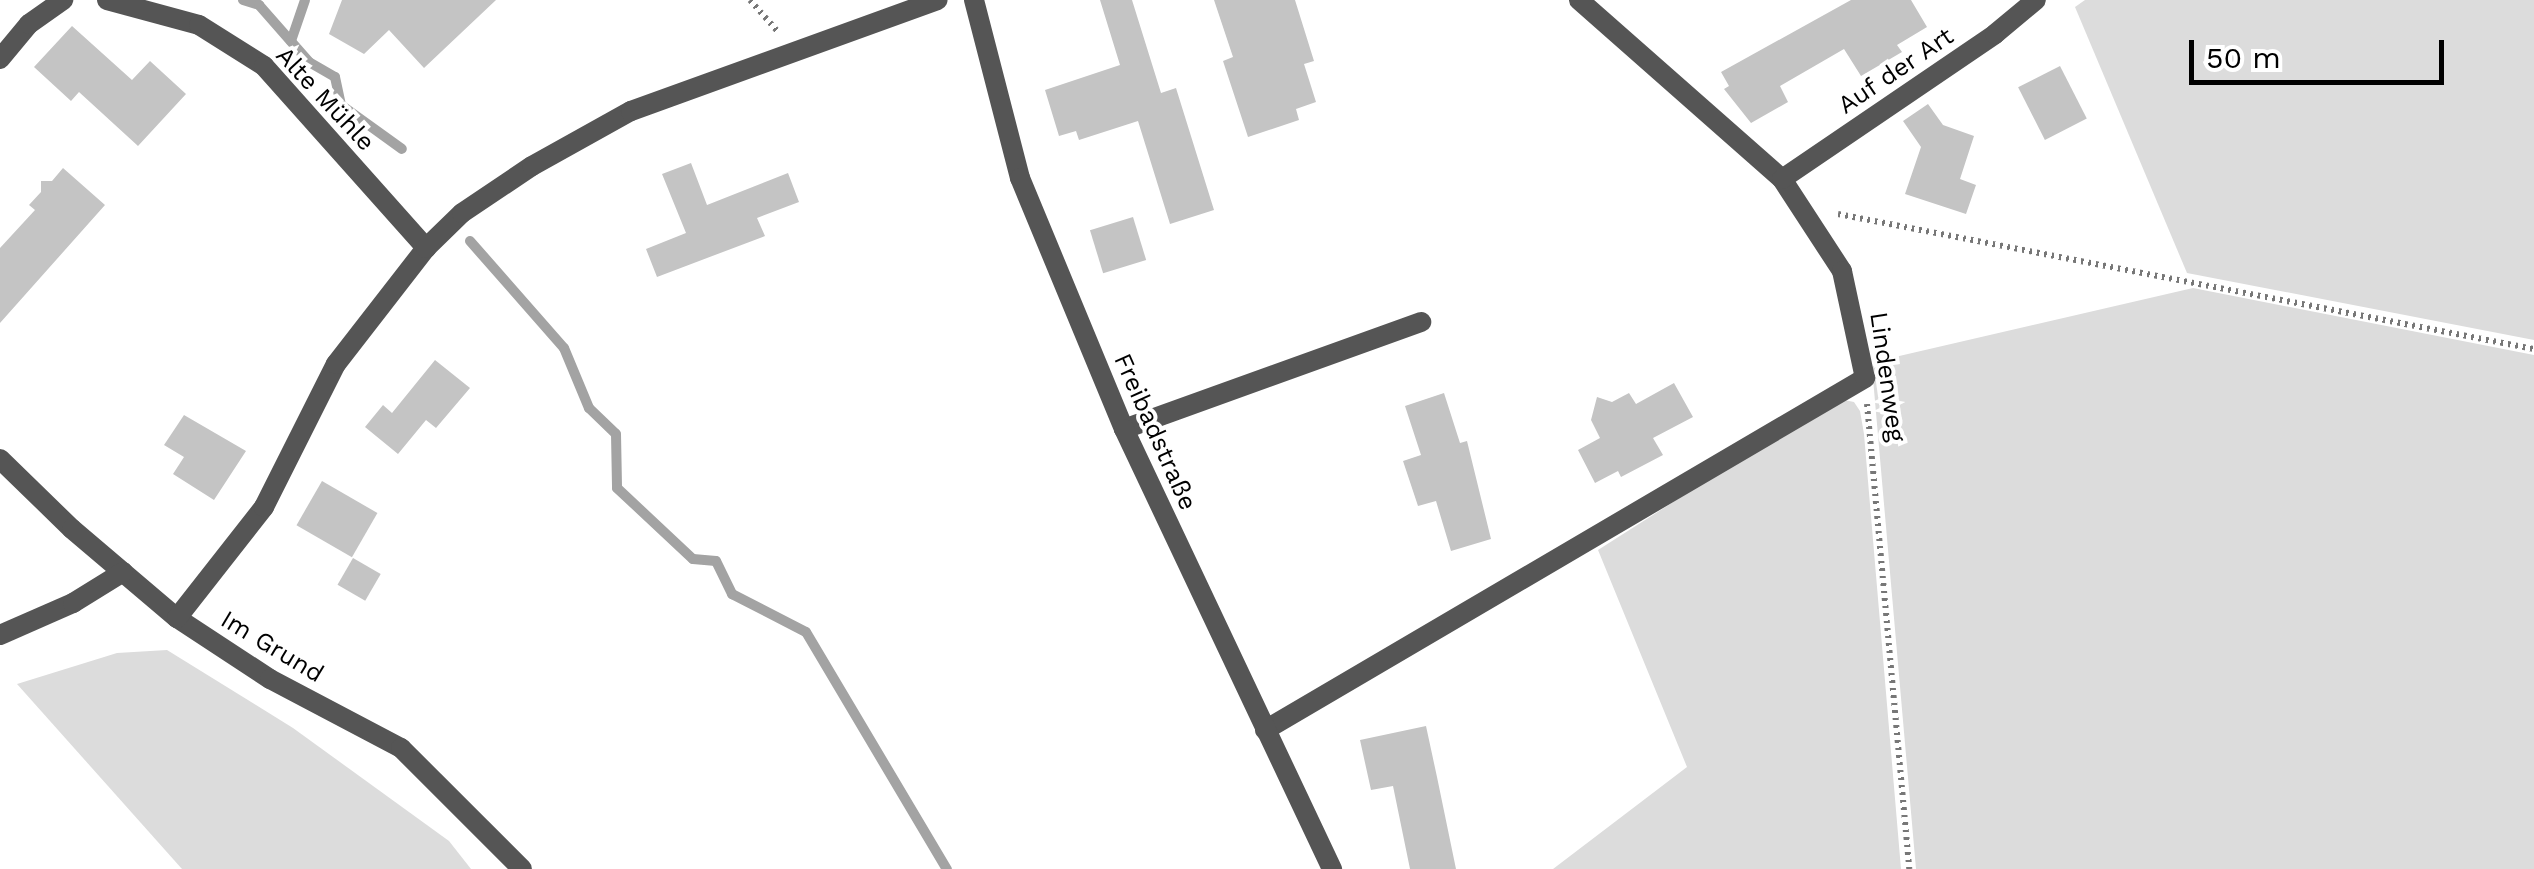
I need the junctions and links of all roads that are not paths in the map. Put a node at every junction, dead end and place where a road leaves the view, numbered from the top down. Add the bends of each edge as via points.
1 (63, 0) edge
2 (107, 0) edge
3 (938, 0) edge
4 (974, 0) edge
5 (1579, 0) edge
6 (2036, 0) edge
7 (0, 58) edge
8 (1782, 179) junction
9 (426, 248) junction
10 (1421, 322) dead end
11 (1124, 429) junction
12 (0, 459) edge
13 (124, 572) junction
14 (177, 618) junction
15 (0, 635) edge
16 (1265, 730) junction
17 (522, 869) edge
18 (1332, 869) edge

1 - 7 street via 29,24
2 - 9 street, Alte Mühle via 199,25 264,66
3 - 9 street via 631,111 532,166 462,213
4 - 11 street, Freibadstraße via 1020,178
5 - 8 street, Lindenweg
6 - 8 street, Auf der Art
8 - 16 street, Lindenweg via 1842,271 1865,378
9 - 14 street via 336,364 264,508
10 - 11 street
11 - 16 street, Freibadstraße
12 - 13 street, Im Grund
13 - 14 street, Im Grund
13 - 15 street
14 - 17 street, Im Grund via 270,679 401,748
16 - 18 street, Freibadstraße

